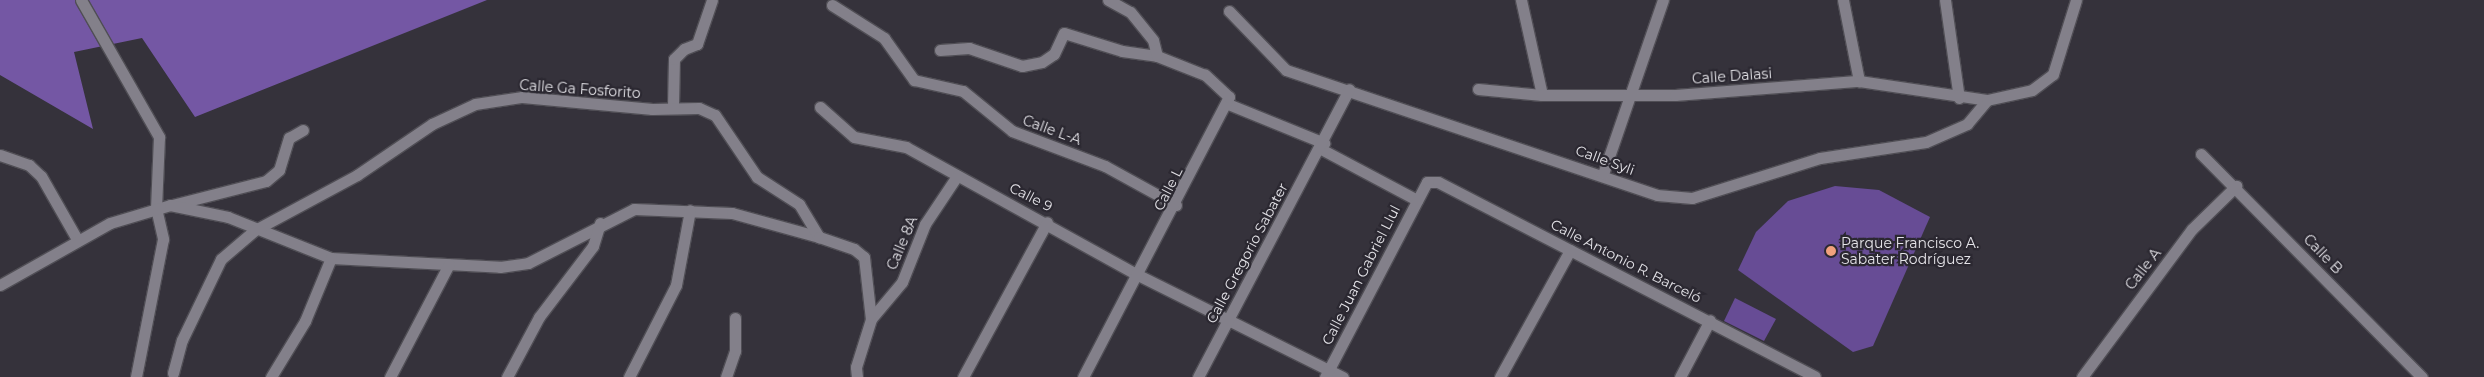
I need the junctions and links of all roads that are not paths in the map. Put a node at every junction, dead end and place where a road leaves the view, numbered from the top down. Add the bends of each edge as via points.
1 (81, 0) edge
2 (712, 0) edge
3 (1108, 0) edge
4 (1521, 0) edge
5 (1663, 0) edge
6 (1843, 0) edge
7 (1945, 0) edge
8 (2076, 0) edge
9 (832, 5) dead end
10 (1229, 11) dead end
11 (940, 50) dead end
12 (1157, 56) junction
13 (1859, 81) junction
14 (1349, 89) junction
15 (1478, 89) dead end
16 (1633, 94) junction
17 (1542, 95) junction
18 (1959, 98) junction
19 (1987, 100) junction
20 (1228, 104) junction
21 (673, 106) junction
22 (820, 107) dead end
23 (303, 130) dead end
24 (1322, 146) junction
25 (2201, 154) dead end
26 (3, 160) edge
27 (1603, 174) junction
28 (957, 176) junction
29 (2236, 186) junction
30 (1425, 187) joint
31 (1417, 200) junction
32 (170, 205) junction
33 (1176, 205) junction
34 (156, 208) junction
35 (690, 210) junction
36 (1047, 222) junction
37 (600, 223) junction
38 (255, 230) junction
39 (819, 238) junction
40 (77, 239) junction
41 (1570, 250) junction
42 (331, 258) junction
43 (449, 264) junction
44 (1138, 275) junction
45 (0, 285) edge
46 (735, 318) dead end
47 (871, 319) junction
48 (1710, 320) junction
49 (1228, 322) junction
50 (173, 373) dead end
51 (1327, 374) edge
52 (136, 377) edge
53 (271, 377) edge
54 (390, 377) edge
55 (507, 377) edge
56 (629, 377) edge
57 (726, 377) edge
58 (857, 377) edge
59 (962, 377) edge
60 (1083, 377) edge
61 (1198, 377) edge
62 (1343, 377) edge
63 (1500, 377) edge
64 (1680, 377) edge
65 (1815, 377) edge
66 (2082, 377) edge
67 (2422, 377) edge

1 - 34 street via 159,137
2 - 21 street via 697,44 684,48 674,59
3 - 12 street via 1130,12 1153,40
4 - 17 street
5 - 16 street
6 - 13 street
7 - 18 street
8 - 19 street, Calle Dalasi via 2053,74 2032,90
9 - 33 street, Calle L-A via 884,38 914,80 963,91 1012,131 1105,166
10 - 14 street, Calle Syli via 1286,70
11 - 12 street via 968,48 1022,66 1042,62 1054,54 1064,33 1122,51
12 - 20 street via 1205,75 1229,97
13 - 16 street, Calle Dalasi via 1675,95
13 - 18 street, Calle Dalasi
14 - 24 street, Calle Gregorio Sabater
14 - 27 street, Calle Syli
15 - 17 street, Calle Dalasi
16 - 17 street, Calle Dalasi
16 - 27 street
18 - 19 street, Calle Dalasi
19 - 27 street, Calle Syli via 1967,124 1926,142 1820,158 1692,198 1657,195
20 - 24 street
20 - 33 street, Calle L
21 - 38 street, Calle Ga Fosforito via 652,109 522,97 475,104 432,124 357,175
21 - 39 street, Calle Ga Fosforito via 699,108 714,115 757,177 799,204
22 - 28 street, Calle 9 via 854,137 906,147
23 - 32 street via 288,138 279,170 266,181
24 - 31 street
24 - 49 street, Calle Gregorio Sabater
25 - 29 street, Calle B
26 - 40 street via 29,165 42,176
28 - 36 street, Calle 9
28 - 47 street, Calle 8A via 924,224 902,282
29 - 66 street, Calle A via 2192,229
29 - 67 street, Calle B
30 - 31 street, Calle Juan Gabriel Llul
30 - 41 street, Calle Antonio R. Barceló via 1427,182 1438,182
31 - 51 street, Calle Juan Gabriel Llul
32 - 34 street
32 - 38 street via 228,217
33 - 44 street, Calle L
34 - 40 street via 123,217
34 - 52 street via 163,238
35 - 37 street via 634,209
35 - 39 street via 732,213
35 - 56 street via 676,285
36 - 44 street, Calle 9
36 - 59 street
37 - 43 street via 528,263 500,267
37 - 55 street via 594,246 539,317
38 - 42 street
38 - 50 street, Calle Ga Fosforito via 221,260 182,340
39 - 47 street via 854,248 864,258
40 - 45 street
41 - 48 street, Calle Antonio R. Barceló
41 - 63 street
42 - 43 street
42 - 53 street via 305,321
43 - 54 street
44 - 49 street, Calle 9
44 - 60 street, Calle L
46 - 57 street via 735,351
47 - 58 street, Calle 8A via 856,367
48 - 64 street
48 - 65 street, Calle Antonio R. Barceló
49 - 51 street, Calle 9
49 - 61 street, Calle Gregorio Sabater
51 - 62 street, Calle 9

